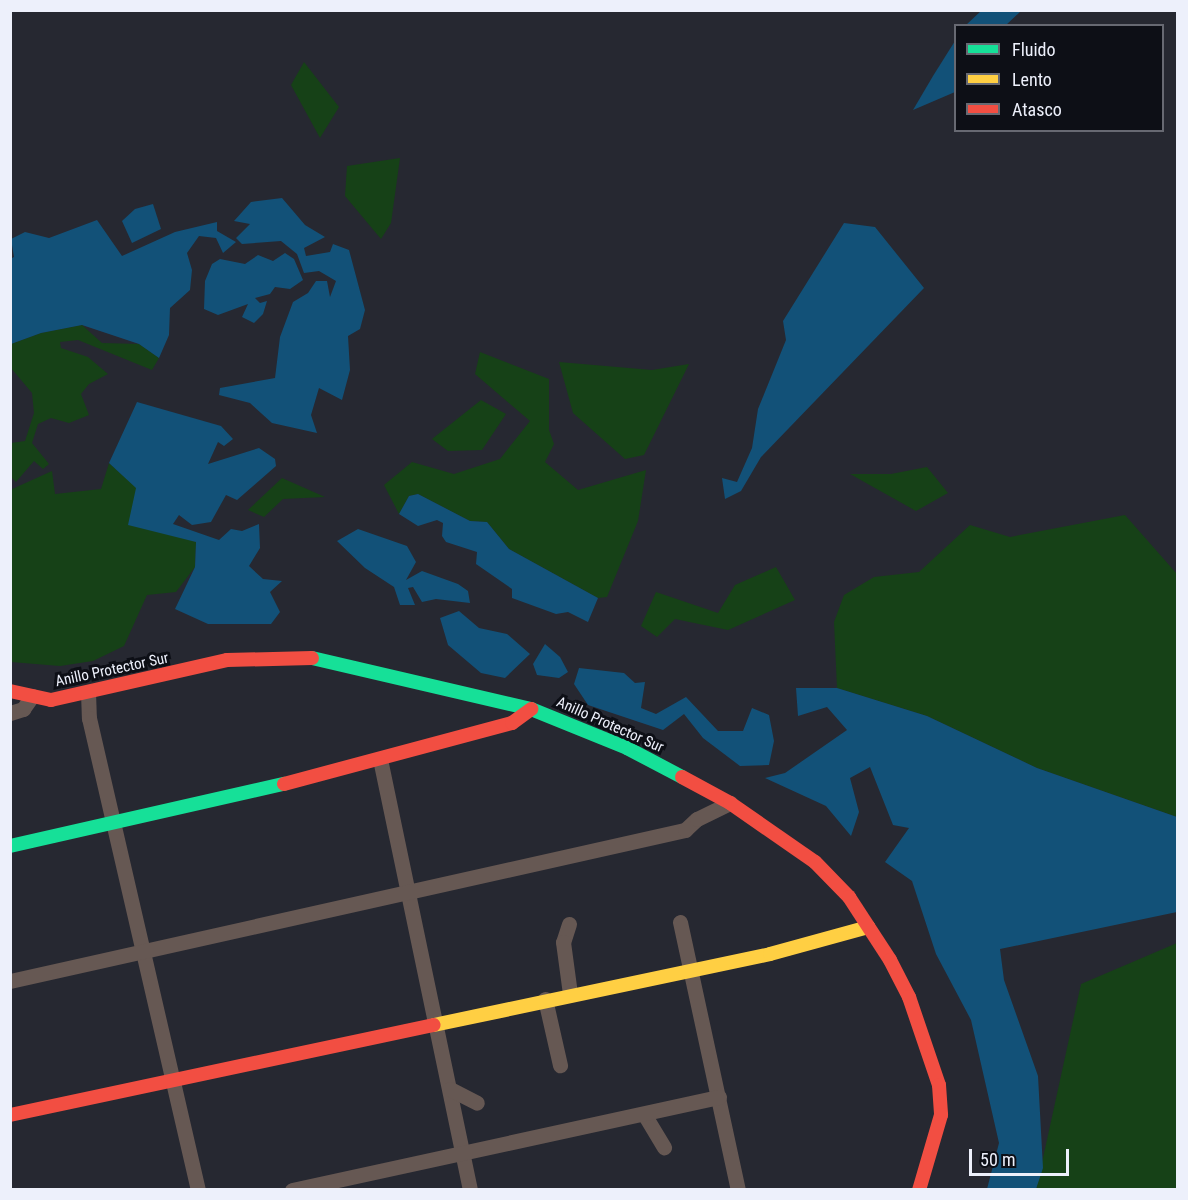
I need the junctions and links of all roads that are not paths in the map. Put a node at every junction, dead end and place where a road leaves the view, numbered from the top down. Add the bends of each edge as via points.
1 (10, 692) edge
2 (88, 692) junction
3 (32, 696) junction
4 (531, 709) junction
5 (10, 713) edge
6 (380, 759) junction
7 (730, 803) junction
8 (113, 821) junction
9 (10, 846) edge
10 (408, 890) junction
11 (680, 922) dead end
12 (569, 924) dead end
13 (868, 927) junction
14 (146, 950) junction
15 (690, 969) junction
16 (10, 981) edge
17 (570, 994) junction
18 (544, 999) junction
19 (436, 1022) junction
20 (560, 1065) dead end
21 (174, 1079) junction
22 (450, 1089) junction
23 (719, 1097) junction
24 (477, 1103) dead end
25 (644, 1114) junction
26 (10, 1115) edge
27 (664, 1147) dead end
28 (462, 1152) junction
29 (198, 1190) edge
30 (292, 1190) edge
31 (470, 1190) edge
32 (738, 1190) edge
33 (919, 1190) edge

1 - 3 street, Anillo Protector Sur
2 - 3 street, Anillo Protector Sur via 51,700
2 - 4 street, Anillo Protector Sur via 227,660 323,658
2 - 8 street via 89,718
3 - 5 street via 23,709
4 - 6 street via 512,723
4 - 7 street, Anillo Protector Sur via 627,748
6 - 8 street
6 - 10 street
7 - 10 street via 697,819 685,830
7 - 13 street, Anillo Protector Sur via 815,862 849,897
8 - 9 street
8 - 14 street
10 - 14 street
10 - 19 street
11 - 15 street
12 - 17 street via 563,942
13 - 15 street via 770,954
13 - 33 street, Anillo Protector Sur via 909,997 939,1085 941,1116
14 - 16 street
14 - 21 street
15 - 17 street
15 - 23 street
17 - 18 street
18 - 19 street
18 - 20 street
19 - 21 street
19 - 22 street
21 - 26 street
21 - 29 street
22 - 24 street
22 - 28 street
23 - 25 street
23 - 32 street via 732,1130
25 - 27 street
25 - 28 street
28 - 30 street
28 - 31 street

